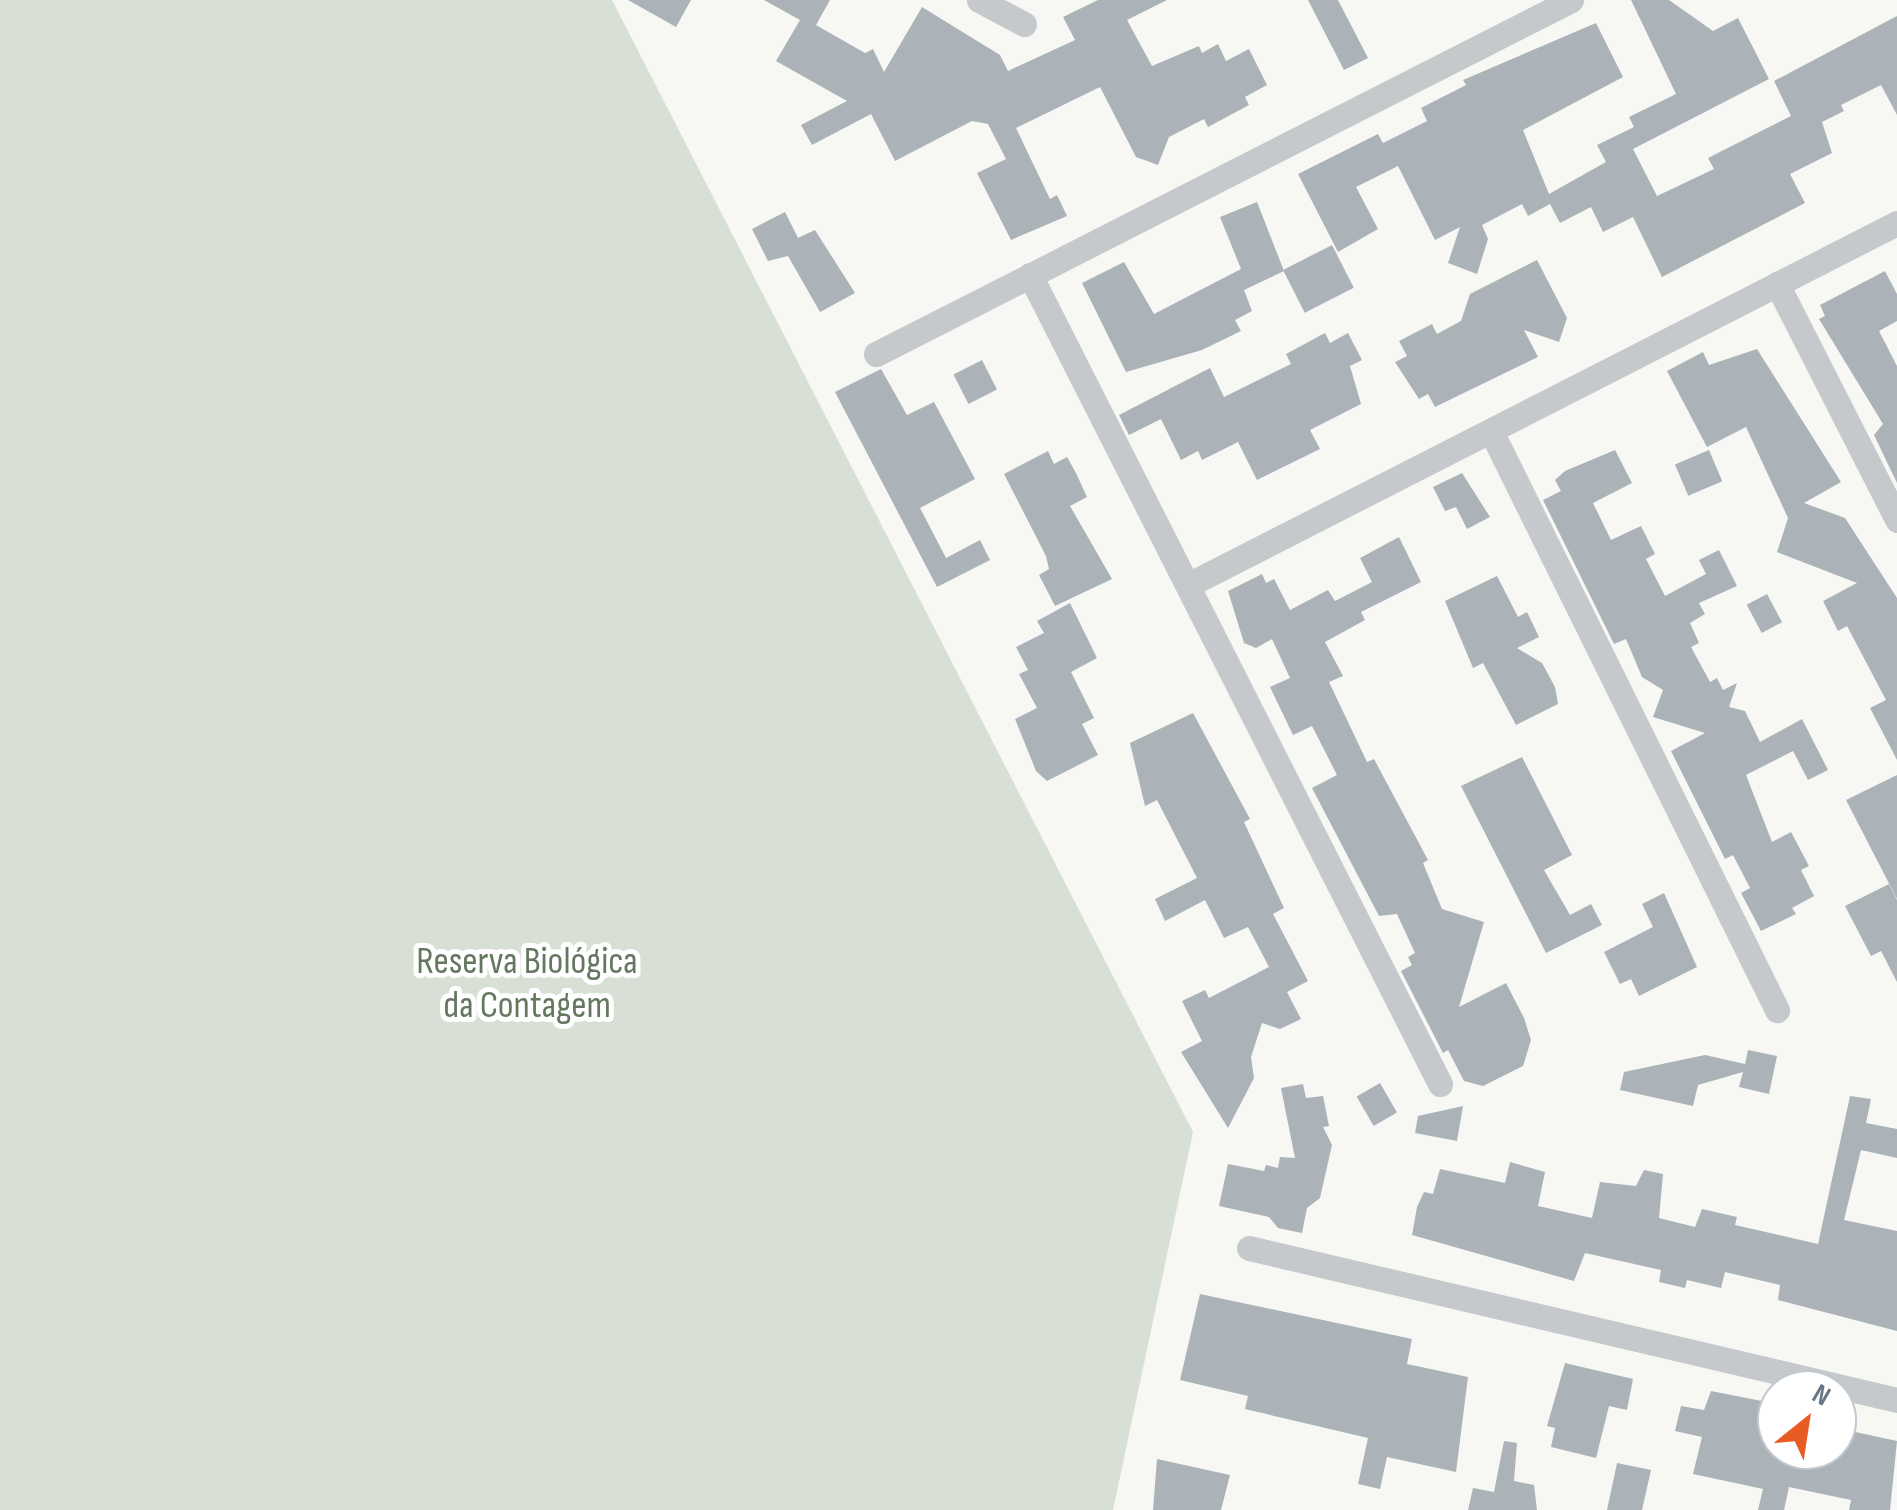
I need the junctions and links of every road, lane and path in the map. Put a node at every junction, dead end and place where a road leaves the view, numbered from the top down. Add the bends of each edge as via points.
1 (979, 0) edge
2 (1571, 0) edge
3 (1024, 24) dead end
4 (1897, 223) edge
5 (1030, 276) junction
6 (1777, 284) junction
7 (876, 354) dead end
8 (1491, 431) junction
9 (1897, 520) edge
10 (1190, 584) junction
11 (1776, 1010) dead end
12 (1440, 1084) dead end
13 (1249, 1248) dead end
14 (1897, 1400) edge

1 - 3 street
2 - 5 street
4 - 6 street
5 - 7 street
5 - 10 street
6 - 8 street
6 - 9 street
8 - 10 street
8 - 11 street
10 - 12 street
13 - 14 street

